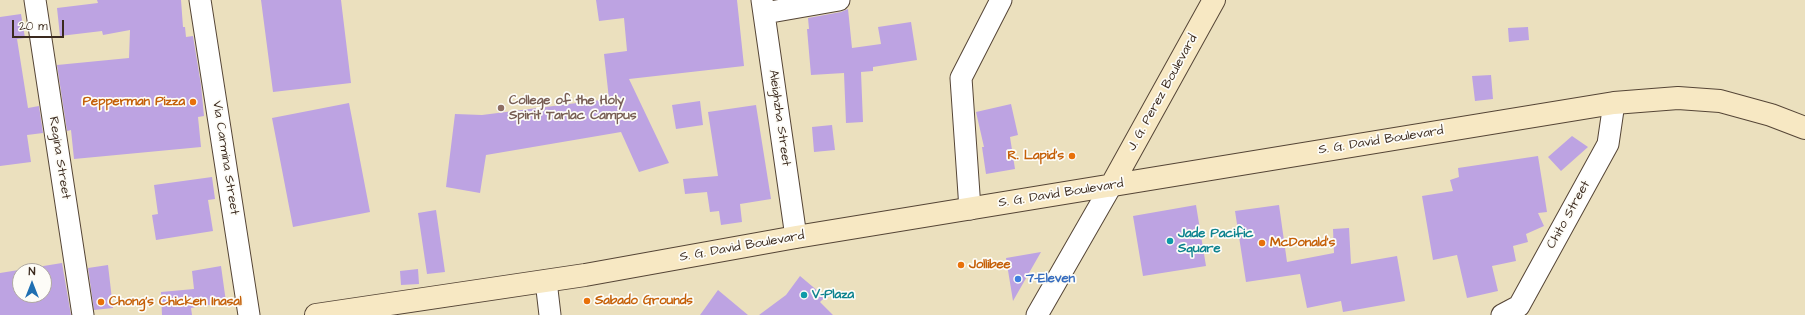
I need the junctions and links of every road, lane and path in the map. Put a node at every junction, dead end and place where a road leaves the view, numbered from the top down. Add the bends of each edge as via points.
1 (35, 0) edge
2 (200, 0) edge
3 (839, 0) edge
4 (1001, 0) edge
5 (1214, 0) edge
6 (764, 6) edge
7 (1614, 103) junction
8 (1805, 128) edge
9 (1111, 186) junction
10 (970, 209) junction
11 (796, 237) junction
12 (546, 281) junction
13 (83, 315) edge
14 (249, 315) edge
15 (316, 315) edge
16 (550, 315) edge
17 (1037, 315) edge
18 (1502, 315) edge

1 - 13 street, Regina Street
2 - 14 street, Via Carmina Street
3 - 6 street
4 - 10 street via 961,78
5 - 9 street, J. G. Perez Boulevard
6 - 11 street, Aleighzha Street
7 - 8 street, S. G. David Boulevard via 1678,98 1720,101 1771,115
7 - 9 street, S. G. David Boulevard
7 - 18 street, Chito Street via 1608,144 1519,306
9 - 10 street, S. G. David Boulevard
9 - 17 street
10 - 11 street, S. G. David Boulevard
11 - 12 street, S. G. David Boulevard
12 - 15 street, S. G. David Boulevard
12 - 16 street

